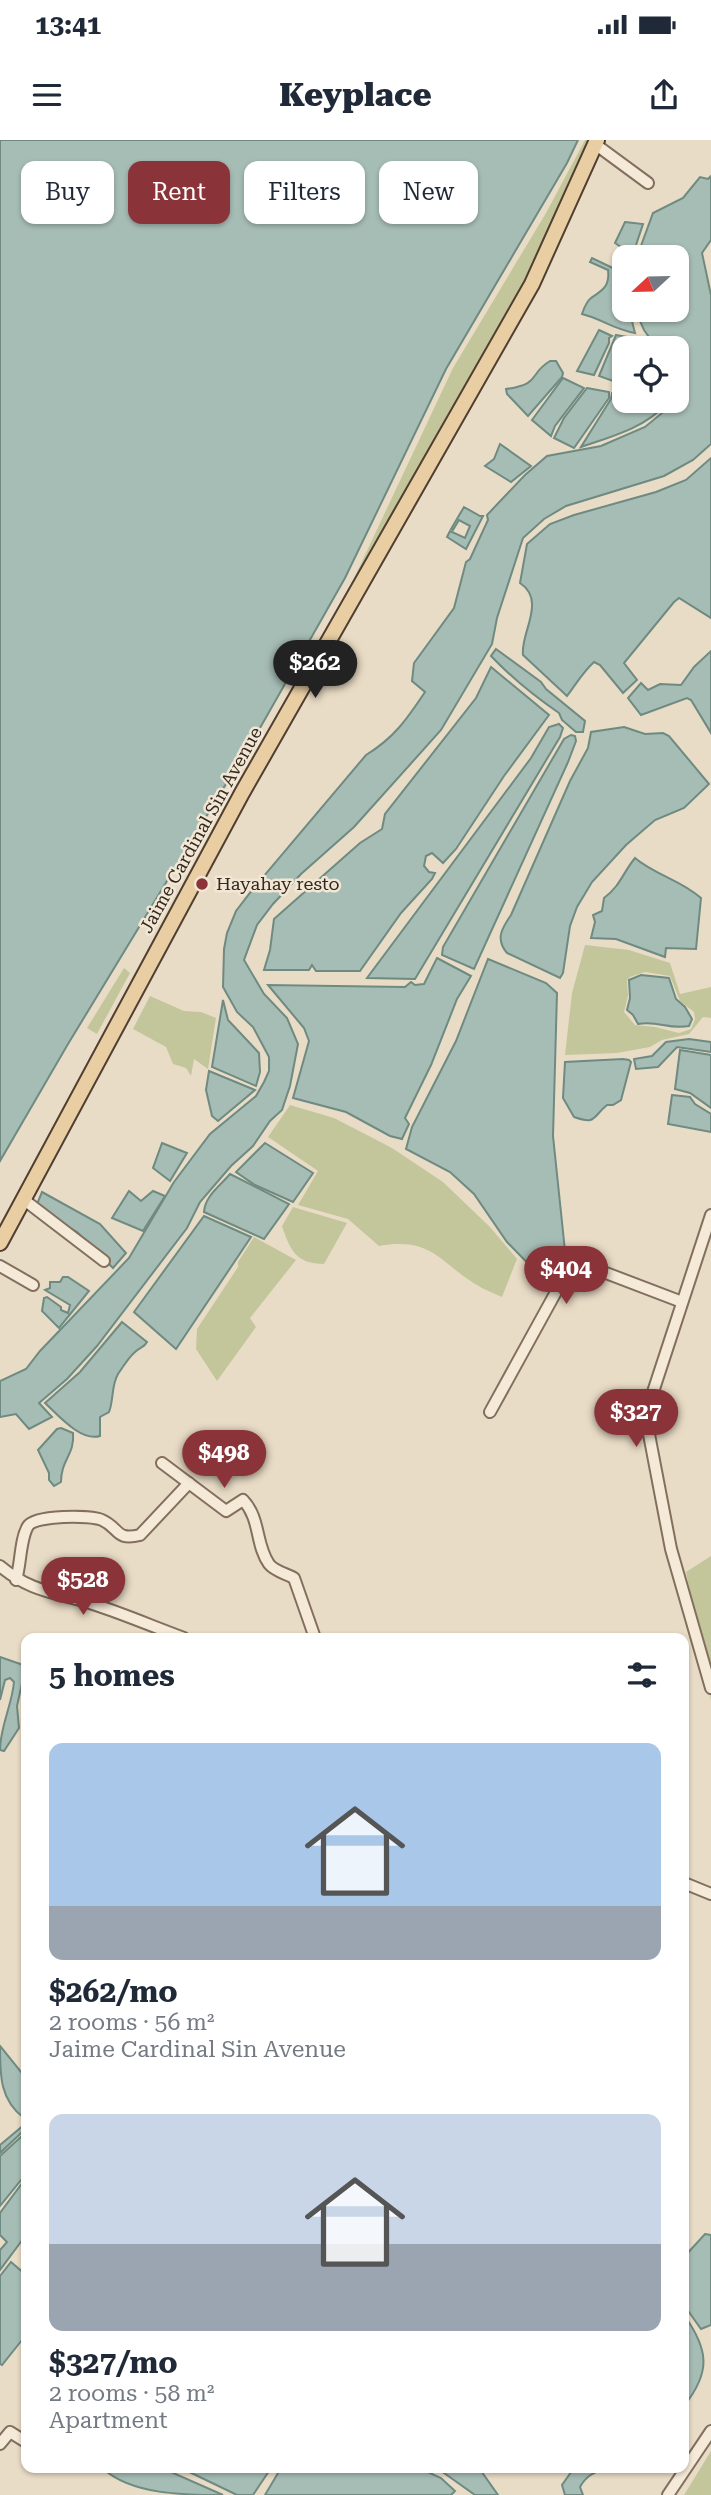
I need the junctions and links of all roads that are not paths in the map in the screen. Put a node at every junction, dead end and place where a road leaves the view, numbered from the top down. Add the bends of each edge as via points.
1 (596, 142) edge
2 (648, 183) dead end
3 (23, 1199) junction
4 (711, 1215) edge
5 (0, 1244) edge
6 (104, 1261) dead end
7 (0, 1266) edge
8 (33, 1285) dead end
9 (682, 1302) junction
10 (490, 1412) dead end
11 (162, 1463) dead end
12 (189, 1483) junction
13 (0, 1566) edge
14 (16, 1580) junction
15 (171, 1633) edge
16 (313, 1633) edge
17 (711, 1688) edge
18 (689, 1885) edge
19 (711, 1894) edge
20 (711, 2431) edge
21 (21, 2439) edge
22 (0, 2444) edge
23 (689, 2464) edge
24 (683, 2473) edge
25 (668, 2495) edge

1 - 2 street
1 - 3 main road, Jaime Cardinal Sin Avenue via 532,284 242,793
3 - 5 main road, Jaime Cardinal Sin Avenue
3 - 6 street
4 - 9 street
7 - 8 street
9 - 10 street via 585,1265 575,1268 562,1281
9 - 17 street via 653,1392 649,1429 671,1549
11 - 12 street
12 - 14 street via 140,1535 129,1538 118,1535 103,1520 34,1520 24,1536
12 - 16 street via 226,1511 243,1500 252,1510 270,1566 294,1578
13 - 14 street
14 - 15 street
18 - 19 street
20 - 23 street
21 - 22 street via 10,2432
24 - 25 street

